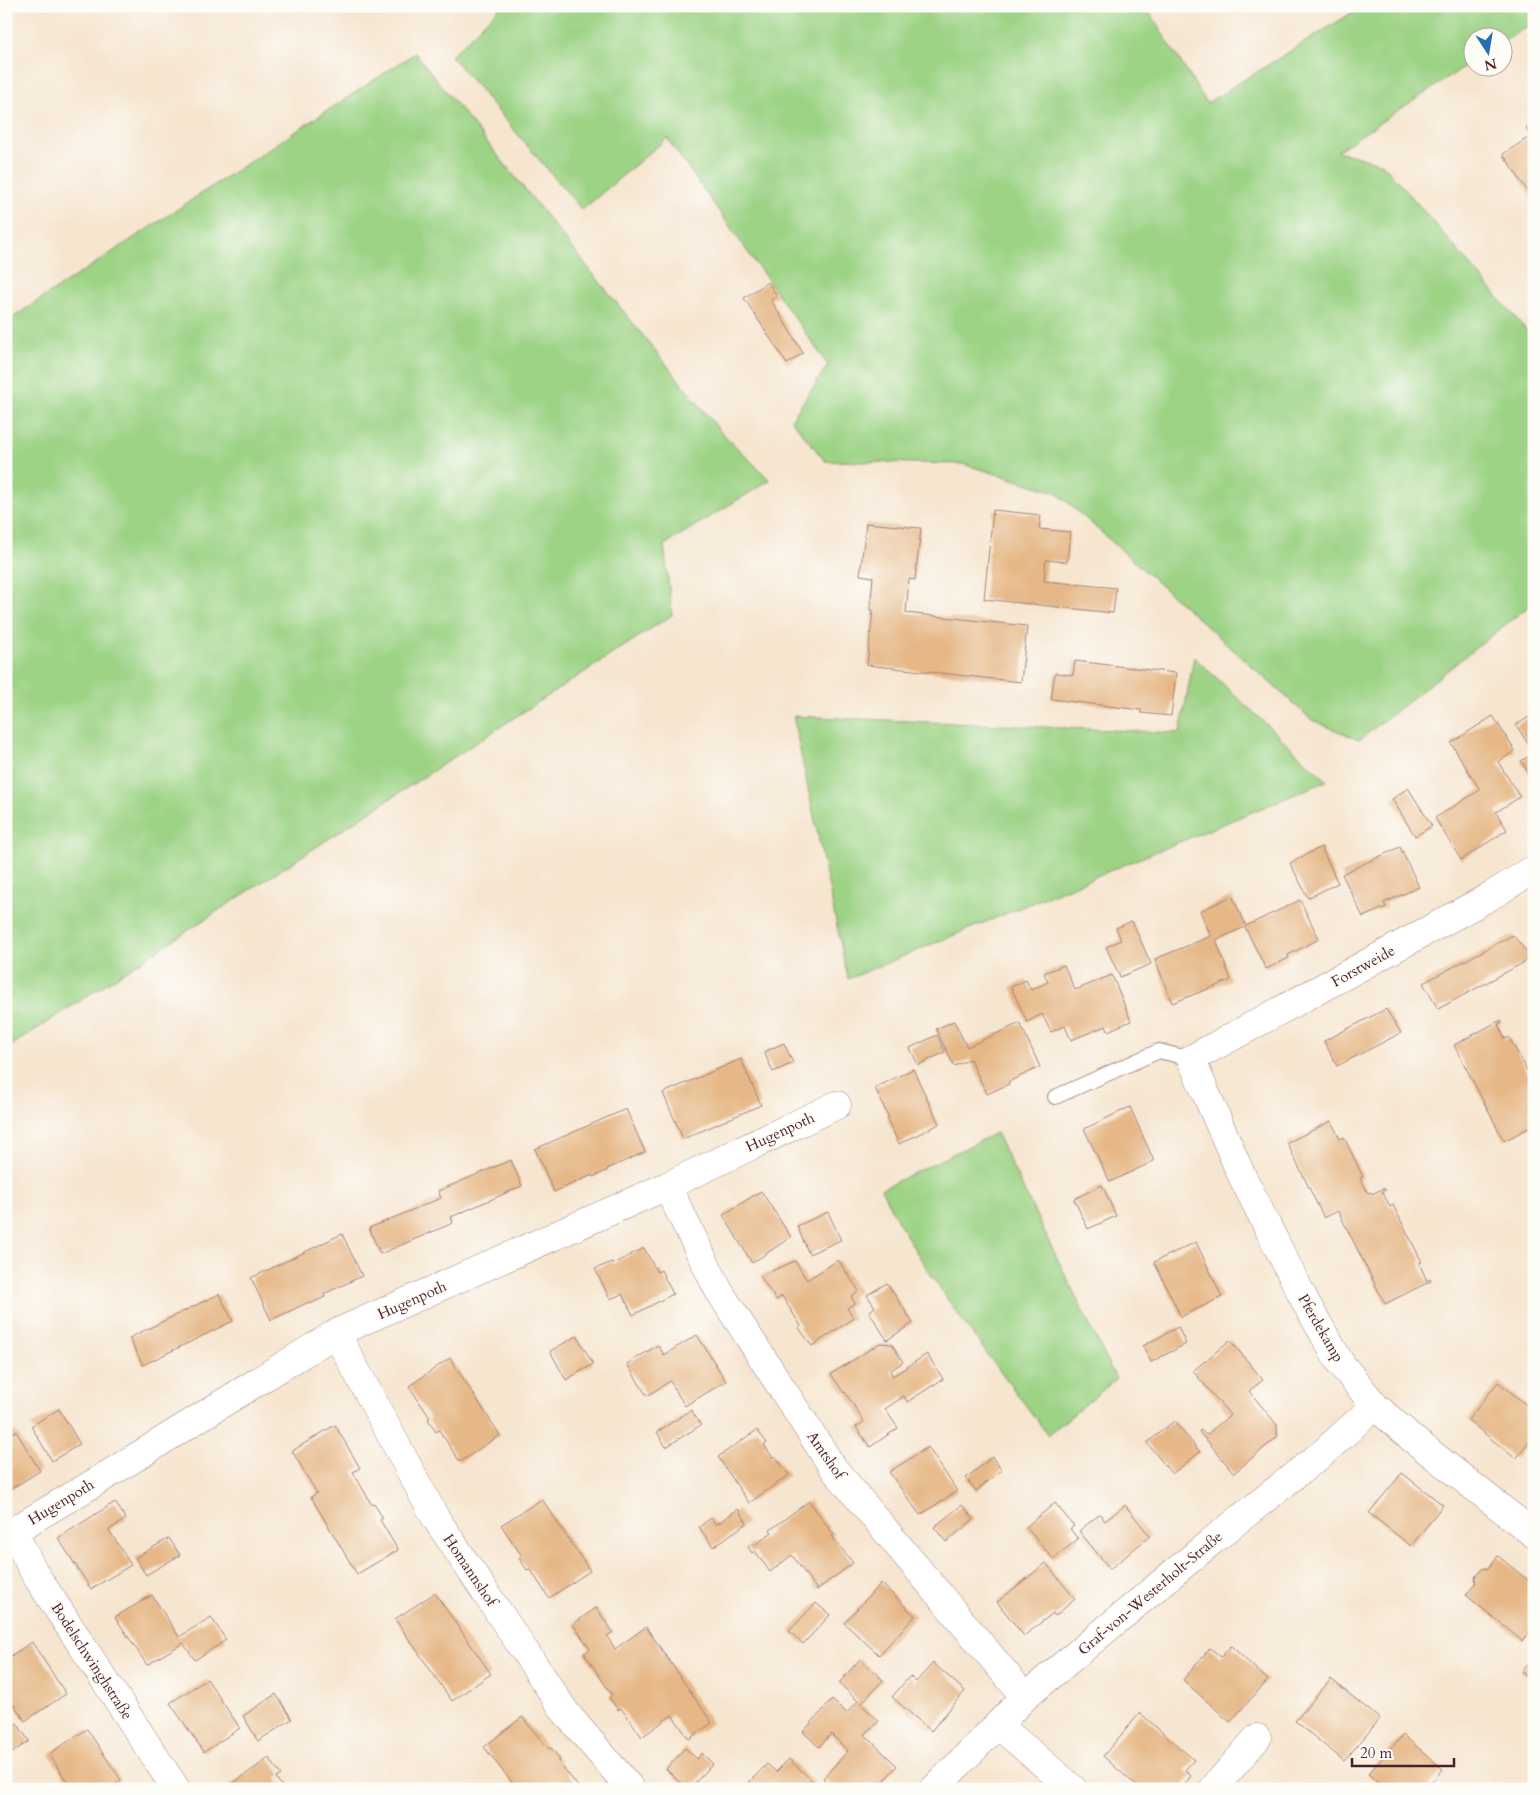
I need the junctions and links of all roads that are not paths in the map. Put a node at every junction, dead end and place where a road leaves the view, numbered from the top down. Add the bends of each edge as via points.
1 (1534, 869) edge
2 (1191, 1059) junction
3 (1055, 1097) dead end
4 (837, 1105) dead end
5 (667, 1186) junction
6 (336, 1334) junction
7 (1375, 1406) junction
8 (10, 1530) edge
9 (1534, 1534) edge
10 (1025, 1697) junction
11 (998, 1725) junction
12 (1257, 1738) dead end
13 (176, 1789) edge
14 (630, 1789) edge
15 (934, 1789) edge
16 (1072, 1789) edge
17 (1213, 1789) edge

1 - 2 street, Forstweide via 1481,902
2 - 3 lane via 1159,1051
2 - 7 street, Pferdekamp via 1242,1174 1306,1303 1341,1364
4 - 5 street, Hugenpoth
5 - 6 street, Hugenpoth
5 - 10 street, Amtshof via 719,1291 834,1469
6 - 8 street, Hugenpoth via 100,1480
6 - 14 street, Homannshof via 435,1518 566,1713
7 - 9 street, Pferdekamp
7 - 10 street, Graf-von-Westerholt-Straße via 1324,1452
8 - 13 street, Bodelschwinghstraße via 35,1574
10 - 11 street, Graf-von-Westerholt-Straße
11 - 15 street, Graf-von-Westerholt-Straße
11 - 16 street
12 - 17 street

